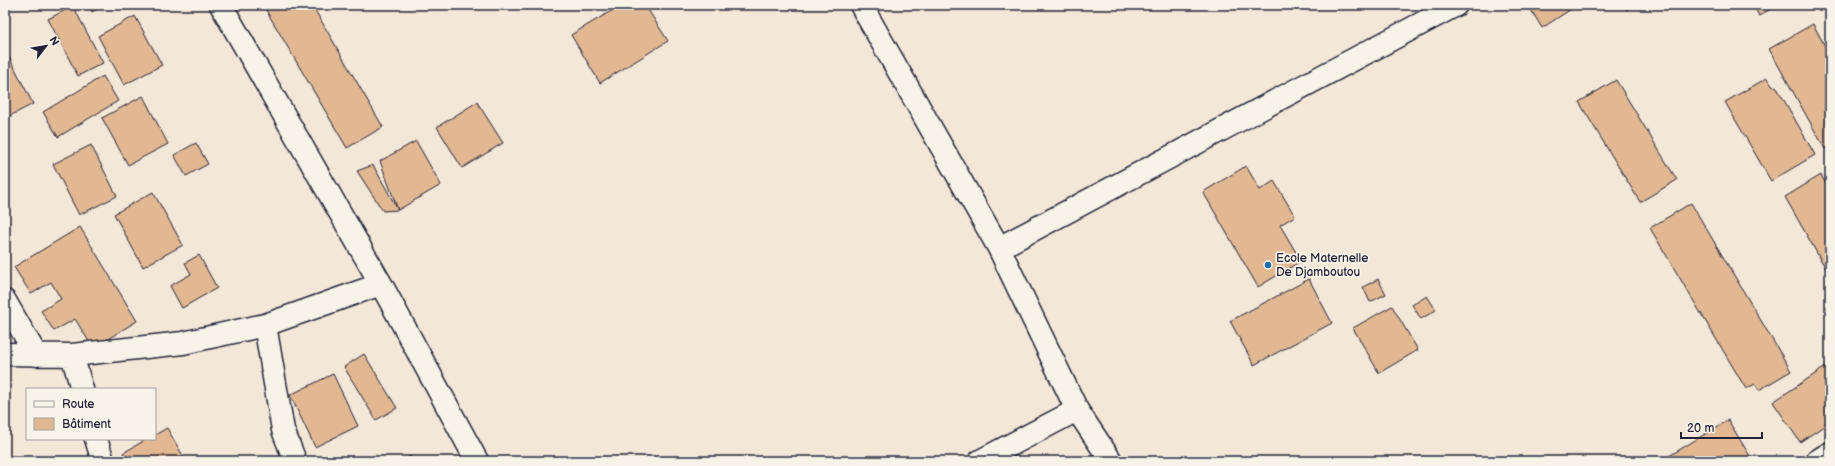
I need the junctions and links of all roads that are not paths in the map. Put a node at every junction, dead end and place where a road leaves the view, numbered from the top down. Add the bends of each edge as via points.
1 (221, 5) edge
2 (861, 5) edge
3 (1456, 5) edge
4 (999, 248) junction
5 (381, 284) junction
6 (5, 301) edge
7 (265, 325) junction
8 (5, 354) edge
9 (36, 355) junction
10 (72, 355) junction
11 (82, 388) edge
12 (1077, 410) junction
13 (96, 440) edge
14 (1830, 454) edge
15 (103, 461) edge
16 (295, 461) edge
17 (477, 461) edge
18 (980, 461) edge
19 (1111, 461) edge
20 (1817, 461) edge

1 - 5 street
2 - 4 street
3 - 4 street
4 - 12 street
5 - 7 street
5 - 17 street
6 - 9 street
7 - 10 street via 183,343
7 - 16 street via 283,430
8 - 9 street
9 - 10 street
10 - 11 street
12 - 18 street
12 - 19 street
13 - 15 street
14 - 20 street

